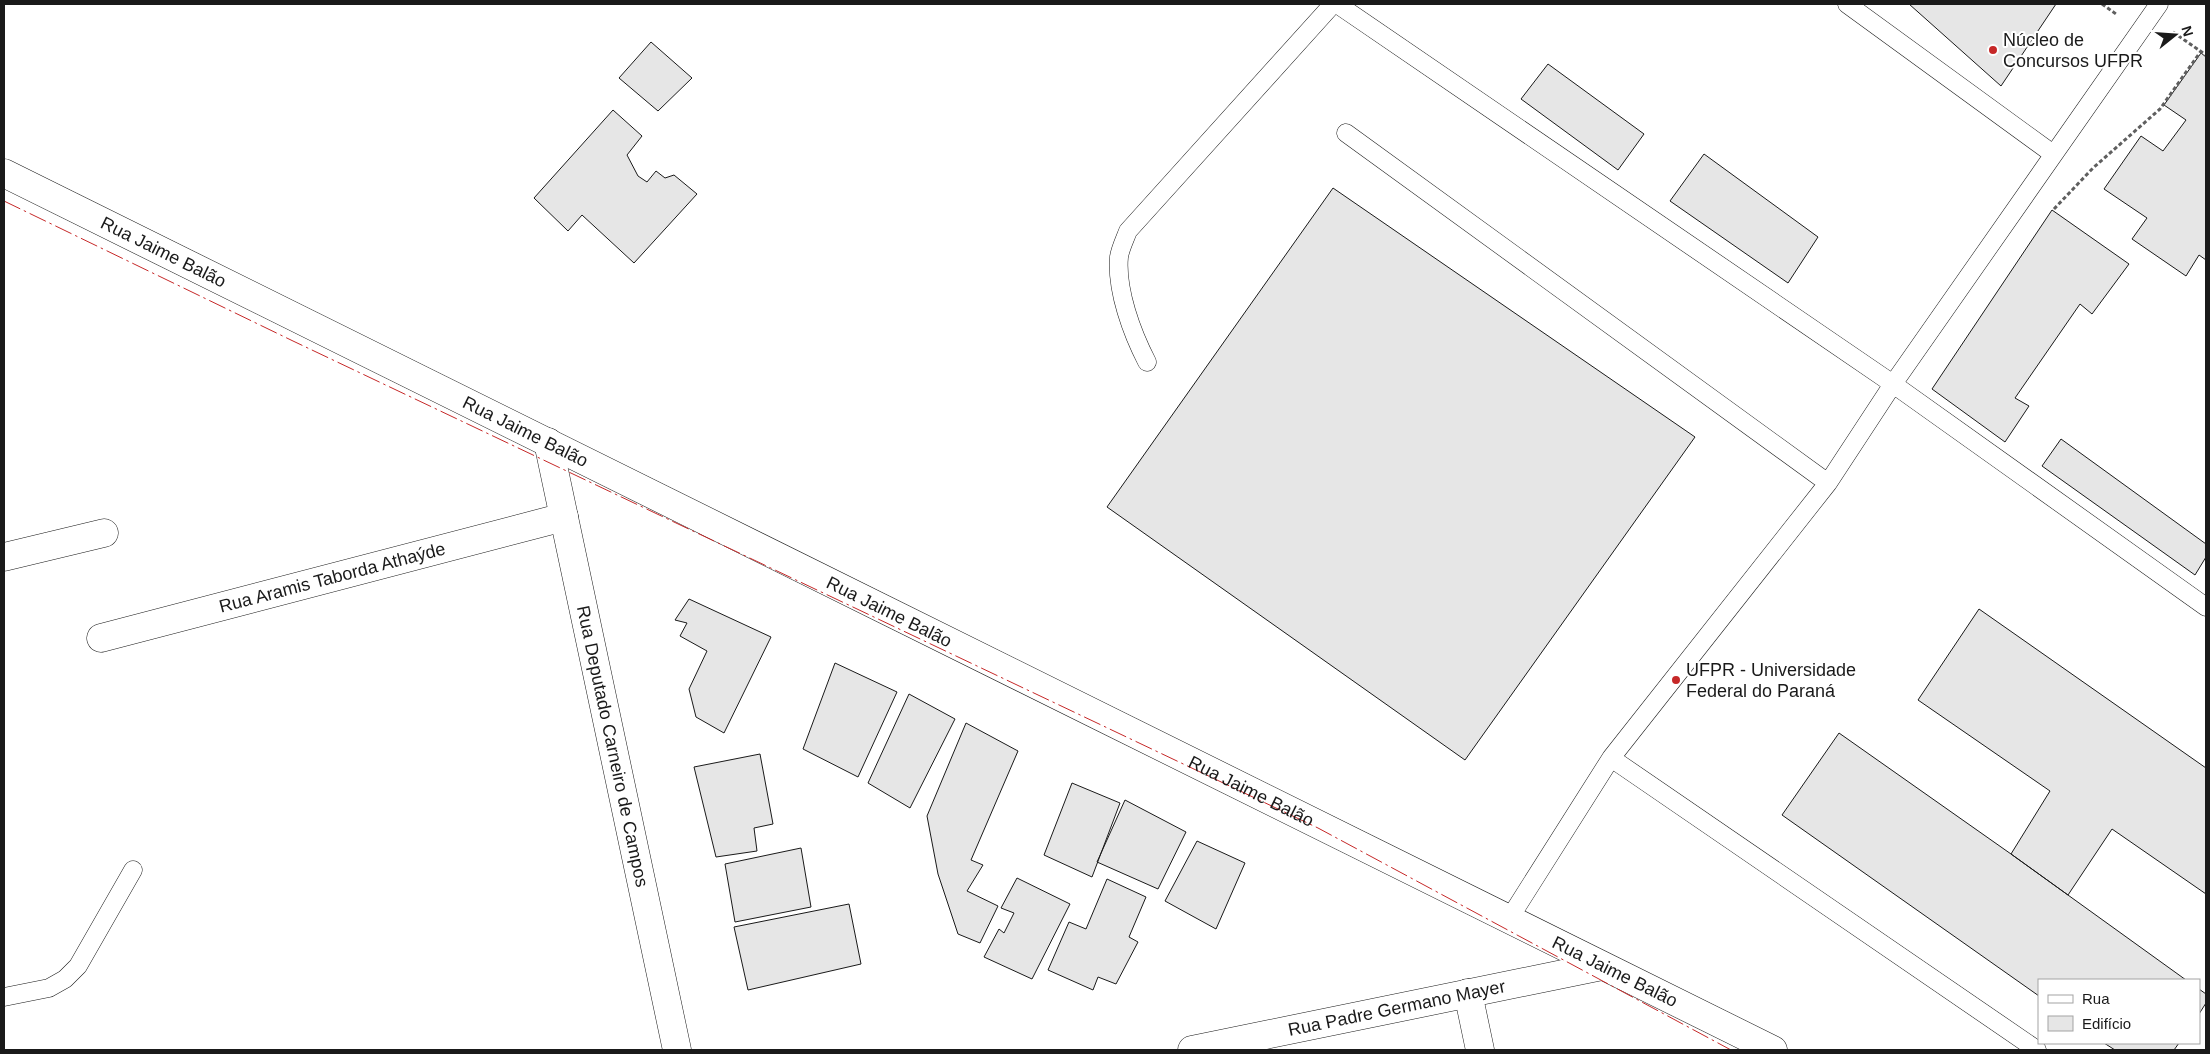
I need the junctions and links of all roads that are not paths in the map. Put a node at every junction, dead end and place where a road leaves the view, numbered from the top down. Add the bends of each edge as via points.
1 (1335, 4) edge
2 (1847, 4) edge
3 (2159, 4) edge
4 (1346, 133) dead end
5 (2053, 154) junction
6 (4, 173) edge
7 (1147, 362) dead end
8 (1893, 384) junction
9 (548, 442) junction
10 (1828, 482) junction
11 (564, 517) junction
12 (104, 533) dead end
13 (4, 557) edge
14 (2206, 607) edge
15 (101, 638) dead end
16 (1611, 758) junction
17 (133, 870) dead end
18 (1509, 919) junction
19 (1602, 966) junction
20 (1468, 993) junction
21 (4, 997) edge
22 (677, 1050) edge
23 (1192, 1050) edge
24 (1480, 1050) edge
25 (1773, 1050) edge
26 (2037, 1050) edge

1 - 7 lane via 1128,232 1119,256 1120,285 1137,342
1 - 8 lane
2 - 5 lane
3 - 5 lane
4 - 10 lane
5 - 8 lane
6 - 9 street, Rua Jaime Balão
8 - 10 lane
8 - 14 lane
9 - 11 street, Rua Deputado Carneiro de Campos
9 - 18 street, Rua Jaime Balão
10 - 16 lane
11 - 15 street, Rua Aramis Taborda Athaýde
11 - 22 street, Rua Deputado Carneiro de Campos
12 - 13 street
16 - 18 lane
16 - 26 lane
17 - 21 lane via 78,966 66,979 49,988
18 - 19 street, Rua Jaime Balão
19 - 20 street, Rua Padre Germano Mayer
19 - 25 street, Rua Jaime Balão
20 - 23 street, Rua Padre Germano Mayer
20 - 24 street

